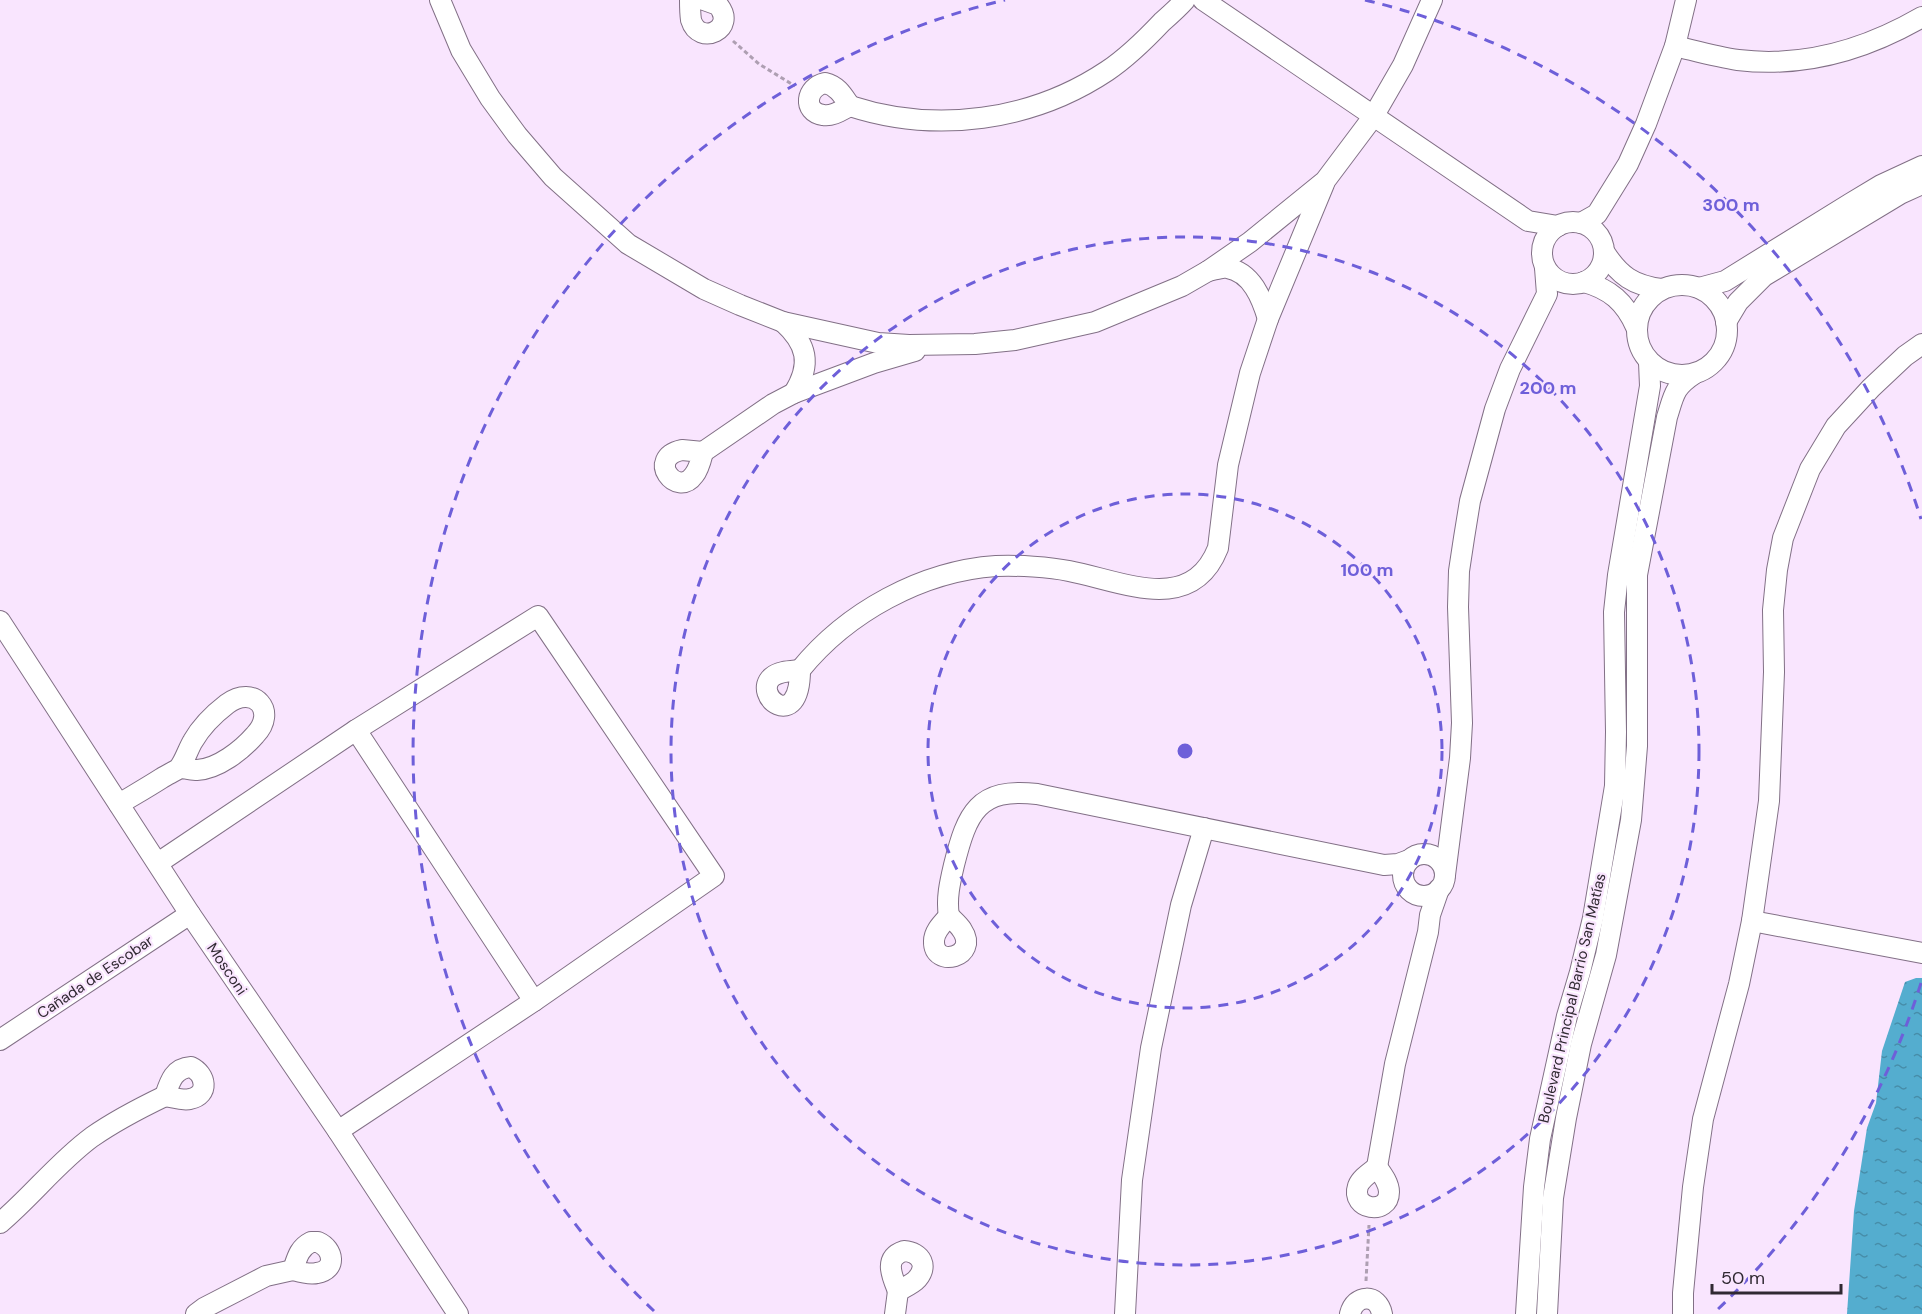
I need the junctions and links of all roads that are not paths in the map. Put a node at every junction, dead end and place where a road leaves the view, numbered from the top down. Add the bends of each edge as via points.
1 (440, 0) edge
2 (690, 0) edge
3 (704, 0) edge
4 (1185, 0) edge
5 (1203, 0) edge
6 (1432, 0) edge
7 (1686, 0) edge
8 (1922, 17) edge
9 (1675, 46) junction
10 (810, 95) road end
11 (1374, 117) junction
12 (1922, 166) edge
13 (1325, 181) junction
14 (1922, 184) edge
15 (1528, 221) junction
16 (1591, 222) junction
17 (1558, 225) junction
18 (1542, 248) junction
19 (1605, 253) junction
20 (1545, 268) junction
21 (1208, 271) junction
22 (1577, 283) junction
23 (1699, 288) junction
24 (1661, 289) junction
25 (1547, 294) junction
26 (1268, 319) junction
27 (783, 321) junction
28 (1726, 322) junction
29 (1636, 327) junction
30 (940, 344) junction
31 (1922, 344) edge
32 (1649, 362) junction
33 (1694, 374) junction
34 (794, 393) junction
35 (703, 452) dead end
36 (0, 621) edge
37 (800, 670) dead end
38 (356, 730) junction
39 (179, 768) dead end
40 (119, 804) junction
41 (1452, 821) junction
42 (1204, 828) junction
43 (158, 864) junction
44 (1412, 870) junction
45 (1442, 882) junction
46 (190, 914) junction
47 (1430, 915) junction
48 (949, 916) dead end
49 (1752, 921) junction
50 (1922, 953) edge
51 (534, 1001) junction
52 (0, 1040) edge
53 (165, 1096) dead end
54 (338, 1131) junction
55 (1371, 1208) road end
56 (0, 1222) edge
57 (292, 1270) dead end
58 (898, 1291) dead end
59 (196, 1314) edge
60 (458, 1314) edge
61 (895, 1314) edge
62 (1125, 1314) edge
63 (1350, 1314) edge
64 (1382, 1314) edge
65 (1526, 1314) edge
66 (1547, 1314) edge
67 (1683, 1314) edge

1 - 27 street via 461,50 490,98 553,177 592,214 628,244 668,269 731,301
2 - 3 street via 694,27 706,34 719,29 724,17 718,5
4 - 10 street via 1138,47 1108,70 1044,103 985,118 948,122 907,120 850,106 823,115 812,108
5 - 11 street
6 - 11 street
7 - 9 street
8 - 9 street via 1846,52 1794,61 1737,59
9 - 16 street via 1628,164
11 - 13 street
11 - 15 street
12 - 23 street via 1881,185 1725,281
13 - 21 street
13 - 26 street
14 - 28 street via 1764,276 1738,302
15 - 17 street
15 - 18 street
16 - 17 street
16 - 19 street
17 - 18 street
18 - 20 street
19 - 22 street via 1599,271
19 - 24 street via 1628,279
20 - 22 street via 1560,281
20 - 25 street
21 - 26 street via 1227,268 1251,282 1261,296
21 - 30 street via 1095,322 1015,340
22 - 25 street
22 - 29 street via 1598,286 1611,293 1622,302
23 - 24 street via 1673,285
23 - 28 street via 1712,296
24 - 29 street via 1640,312
25 - 41 street via 1495,409 1470,501 1459,571 1462,723
26 - 37 street via 1250,373 1228,465 1218,548 1199,577 1171,589 1155,589 1067,571 998,566 941,576 880,602 852,620
27 - 30 street via 878,343
27 - 34 street via 795,333 805,364 803,378
28 - 33 street via 1723,348 1706,368
29 - 32 street via 1641,351
30 - 34 street
31 - 49 street via 1870,388 1836,426 1810,469 1783,538 1773,610 1769,801
32 - 33 street via 1670,374
32 - 65 street, Boulevard Principal Barrio San Matías via 1649,397 1614,612 1615,786 1593,918 1540,1139
33 - 66 street, Boulevard Principal Barrio San Matías via 1674,394 1667,417 1637,575 1637,746 1631,820 1606,955 1581,1044 1564,1130 1553,1198
34 - 35 street
36 - 40 street, Mosconi
38 - 43 street
38 - 51 street
38 - 51 street via 538,616 714,876
39 - 40 street
40 - 43 street, Mosconi
41 - 44 street
41 - 45 street
42 - 44 street via 1384,865 1398,864
42 - 48 street via 1037,794 997,794 971,815 960,841 949,886
42 - 62 street via 1181,905 1151,1048 1132,1180
43 - 46 street, Mosconi
44 - 45 street via 1422,895 1428,895
44 - 45 street via 1437,858 1441,862
44 - 47 street
45 - 47 street
46 - 52 street, Cañada de Escobar
46 - 54 street, Mosconi
47 - 55 street via 1395,1064 1377,1167 1388,1184 1388,1198 1384,1204
49 - 50 street
49 - 67 street via 1703,1119 1693,1187
51 - 54 street
53 - 56 street via 92,1137
54 - 60 street, Mosconi
57 - 59 street via 266,1276
58 - 61 street
63 - 64 street via 1353,1305 1365,1298 1378,1303

